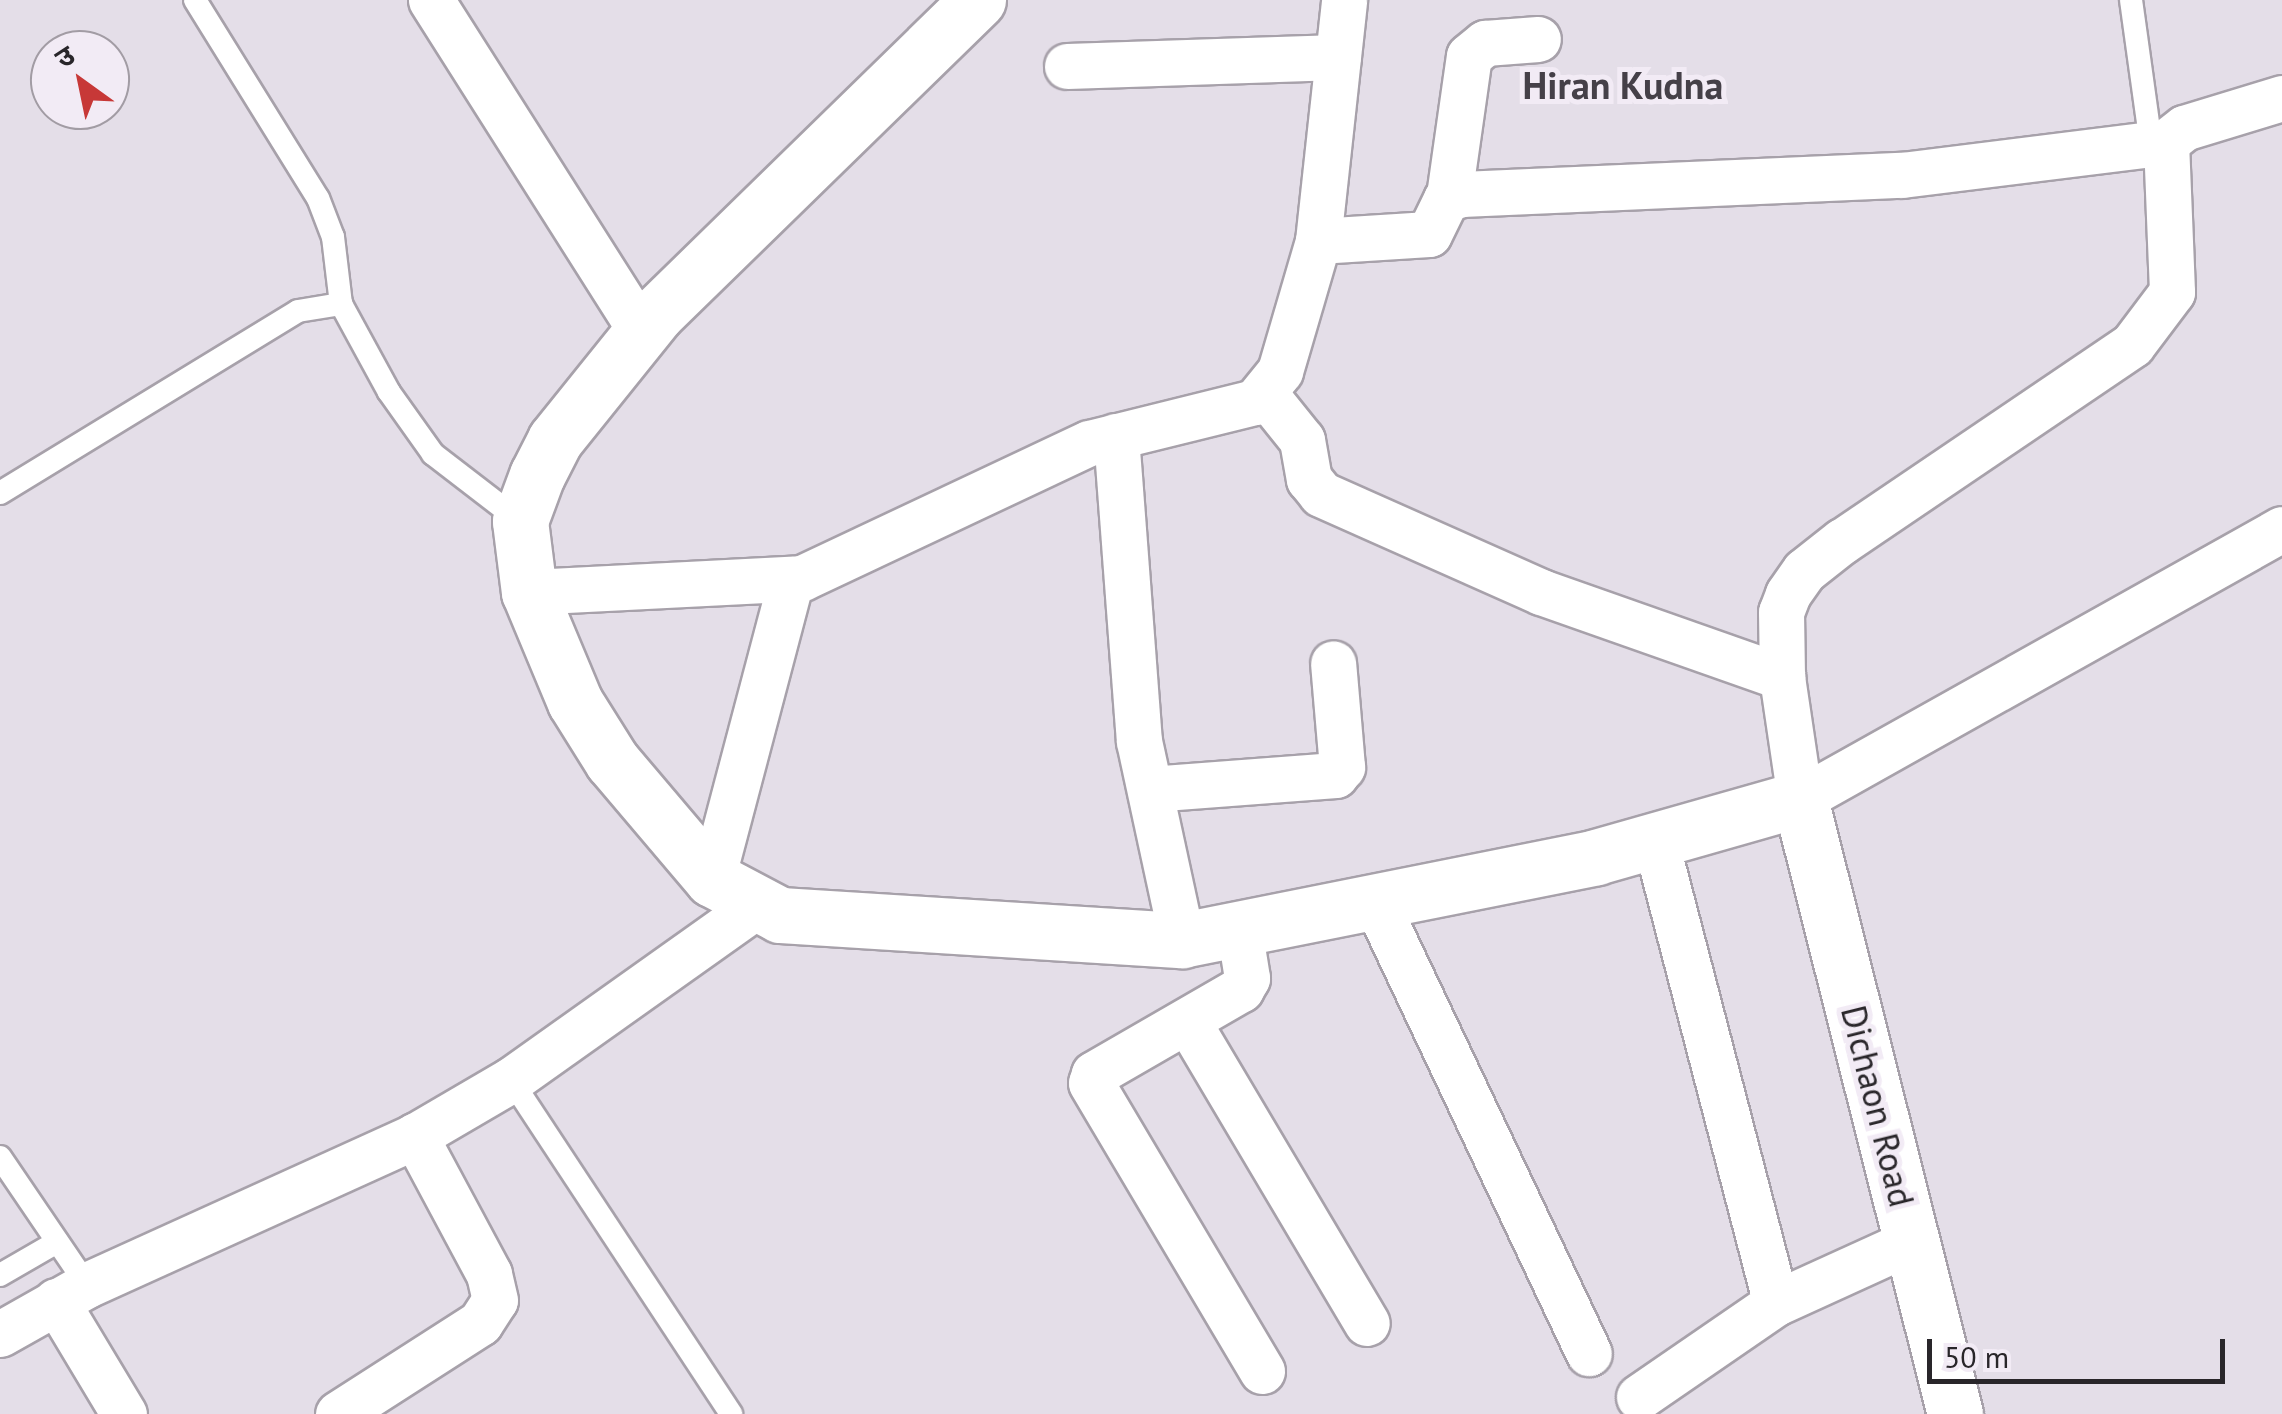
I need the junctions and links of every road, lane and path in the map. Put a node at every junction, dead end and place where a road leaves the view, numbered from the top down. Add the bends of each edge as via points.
1 (194, 0) edge
2 (431, 0) edge
3 (978, 0) edge
4 (1344, 0) edge
5 (2131, 0) edge
6 (1538, 39) dead end
7 (1338, 57) junction
8 (1067, 66) dead end
9 (2282, 98) edge
10 (2158, 143) junction
11 (1450, 196) junction
12 (1318, 241) junction
13 (341, 304) junction
14 (642, 332) junction
15 (1266, 394) junction
16 (1116, 436) junction
17 (0, 493) edge
18 (520, 520) junction
19 (2282, 529) edge
20 (791, 579) junction
21 (529, 592) junction
22 (1334, 663) dead end
23 (1782, 677) junction
24 (1150, 789) junction
25 (1800, 799) junction
26 (1656, 843) junction
27 (734, 892) junction
28 (1376, 903) junction
29 (1239, 928) junction
30 (1182, 940) junction
31 (1188, 1022) junction
32 (511, 1080) junction
33 (415, 1136) junction
34 (0, 1157) edge
35 (57, 1242) junction
36 (1912, 1242) junction
37 (0, 1275) edge
38 (72, 1293) junction
39 (1776, 1303) junction
40 (1366, 1323) dead end
41 (0, 1334) edge
42 (1589, 1353) dead end
43 (1262, 1371) dead end
44 (1640, 1396) dead end
45 (124, 1414) edge
46 (338, 1414) edge
47 (732, 1414) edge
48 (1955, 1414) edge

1 - 13 lane via 322,207
2 - 14 street
3 - 14 street
4 - 7 street
5 - 10 lane
6 - 11 street via 1485,43 1469,56
7 - 8 street
7 - 12 street
9 - 10 street via 2184,128
10 - 11 street via 1902,175
10 - 23 street via 2174,270 2172,292 2158,318 2072,390 1804,571 1782,612
11 - 12 street via 1428,234
12 - 15 street via 1280,371
13 - 17 lane via 298,311
13 - 18 lane via 432,454
14 - 18 street via 555,440
15 - 16 street via 1240,410
15 - 23 street via 1302,440 1309,479 1320,494 1541,592
16 - 20 street via 1060,455 834,566
16 - 24 street via 1136,709
18 - 21 street
19 - 25 street
20 - 21 street
20 - 27 street
21 - 27 street via 576,702 612,761
22 - 24 street via 1342,766 1335,775
23 - 25 street
24 - 30 street
25 - 26 street
25 - 36 street, Dichaon Road
26 - 28 street
26 - 39 street
27 - 30 street via 800,919
27 - 32 street
28 - 29 street
28 - 42 street
29 - 30 street
29 - 31 street via 1246,984
31 - 40 street
31 - 43 street via 1094,1074 1090,1083
32 - 33 street
32 - 47 lane
33 - 38 street
33 - 46 street via 490,1274 495,1300 480,1324
34 - 35 lane
35 - 37 lane
35 - 38 lane
36 - 39 street
36 - 48 street, Dichaon Road
38 - 41 street
38 - 45 street
39 - 44 street

